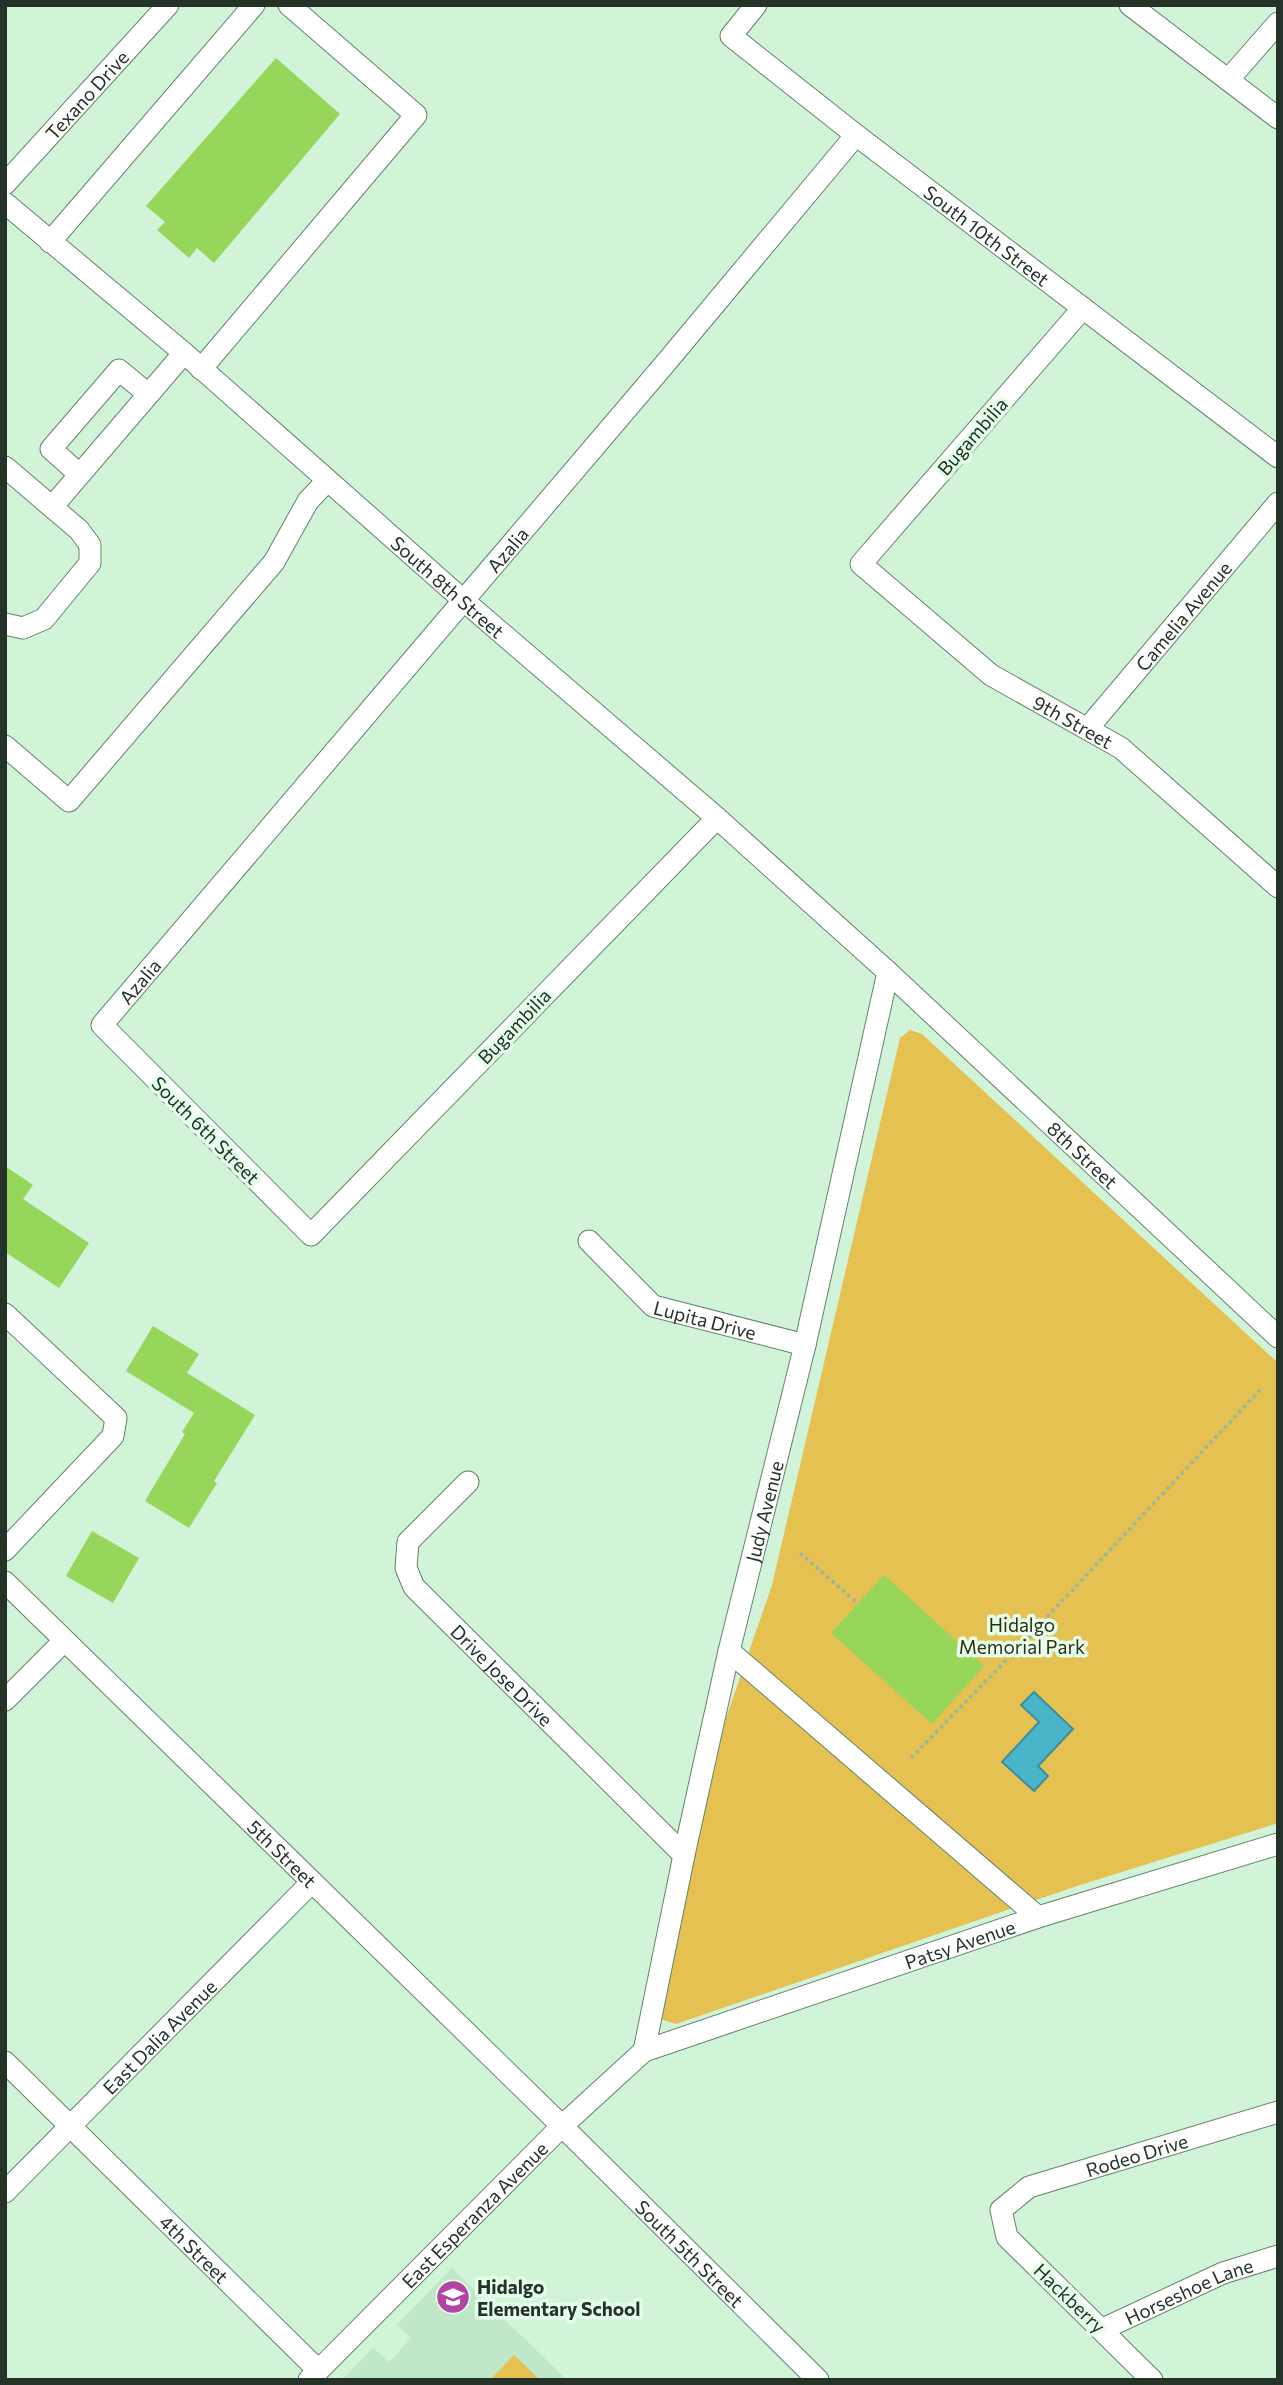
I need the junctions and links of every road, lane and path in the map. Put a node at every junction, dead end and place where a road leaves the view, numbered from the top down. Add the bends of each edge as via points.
1 (168, 5) edge
2 (254, 5) edge
3 (289, 5) edge
4 (756, 5) edge
5 (1130, 5) edge
6 (1278, 23) edge
7 (1228, 80) junction
8 (1278, 118) edge
9 (856, 135) junction
10 (5, 184) edge
11 (5, 203) edge
12 (50, 242) junction
13 (1083, 308) junction
14 (184, 354) junction
15 (201, 369) junction
16 (148, 394) junction
17 (1278, 457) edge
18 (5, 467) edge
19 (79, 474) junction
20 (327, 481) junction
21 (1278, 503) edge
22 (52, 507) junction
23 (861, 564) joint
24 (463, 600) junction
25 (5, 624) edge
26 (1088, 729) junction
27 (5, 746) edge
28 (717, 818) junction
29 (1278, 887) edge
30 (888, 972) junction
31 (102, 1025) joint
32 (311, 1234) joint
33 (589, 1241) dead end
34 (5, 1314) edge
35 (1278, 1337) edge
36 (805, 1345) junction
37 (1262, 1388) dead end
38 (468, 1482) dead end
39 (5, 1550) edge
40 (800, 1553) dead end
41 (5, 1582) edge
42 (856, 1602) dead end
43 (64, 1641) junction
44 (729, 1651) junction
45 (5, 1700) edge
46 (911, 1758) dead end
47 (1278, 1844) edge
48 (684, 1855) junction
49 (312, 1882) junction
50 (1038, 1917) junction
51 (644, 2051) junction
52 (5, 2062) edge
53 (1278, 2112) edge
54 (70, 2126) junction
55 (562, 2126) junction
56 (5, 2192) edge
57 (1001, 2210) joint
58 (1278, 2256) edge
59 (1102, 2329) junction
60 (314, 2375) edge
61 (805, 2376) edge
62 (1152, 2380) edge

1 - 10 street, Texano Drive
2 - 12 street
3 - 15 street via 416,115
4 - 9 street, South 10th Street via 731,36
5 - 7 street
6 - 7 street
7 - 8 street
9 - 13 street, South 10th Street
9 - 24 street, Azalia
11 - 12 street, South 8th Street
12 - 14 street, South 8th Street
13 - 17 street, South 10th Street
13 - 23 street, Bugambilia
14 - 15 street, South 8th Street
14 - 16 street
15 - 20 street, South 8th Street
16 - 19 street
16 - 19 street via 119,370 51,450
18 - 22 street
19 - 22 street
20 - 24 street, South 8th Street
20 - 27 street via 308,501 274,562 69,801
21 - 26 street, Camelia Avenue
22 - 25 street via 90,545 90,563 44,620 23,628
23 - 26 street, 9th Street via 991,675
24 - 28 street, South 8th Street
24 - 31 street, Azalia
26 - 29 street, 9th Street via 1121,748
28 - 30 street, South 8th Street
28 - 32 street, Bugambilia
30 - 35 street, 8th Street
30 - 36 street, Judy Avenue
31 - 32 street, South 6th Street
33 - 36 street, Lupita Drive via 653,1306
34 - 39 street via 116,1418 113,1436
36 - 44 street, Judy Avenue
37 - 46 path
38 - 48 street, Drive Jose Drive via 408,1542 406,1567 414,1587
40 - 42 path
41 - 43 street, 5th Street
43 - 45 street
43 - 49 street, 5th Street
44 - 48 street, Judy Avenue
44 - 50 street
47 - 50 street, Patsy Avenue
48 - 51 street, Judy Avenue
49 - 54 street, East Dalia Avenue
49 - 55 street, 5th Street
50 - 51 street, Patsy Avenue
51 - 55 street, East Esperanza Avenue
52 - 54 street, 4th Street
53 - 57 street, Rodeo Drive via 1029,2187
54 - 56 street, East Dalia Avenue
54 - 60 street, 4th Street
55 - 60 street, East Esperanza Avenue
55 - 61 street, South 5th Street
57 - 59 street, Hackberry via 1007,2238
58 - 59 street, Horseshoe Lane via 1223,2273
59 - 62 street, Hackberry

